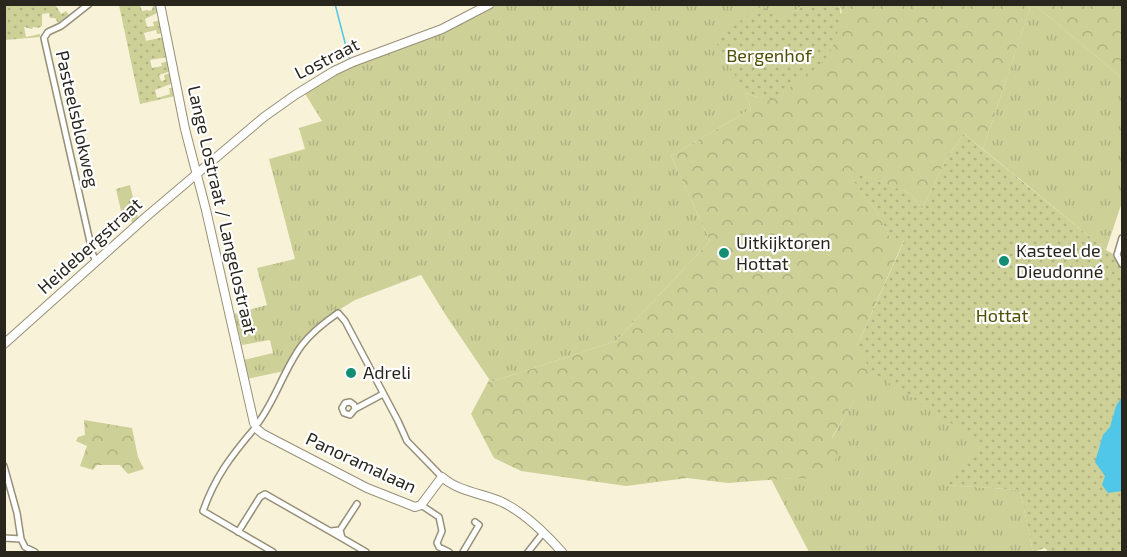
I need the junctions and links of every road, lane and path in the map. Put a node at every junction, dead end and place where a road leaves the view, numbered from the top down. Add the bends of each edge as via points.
1 (89, 4) edge
2 (160, 4) edge
3 (490, 4) edge
4 (198, 174) junction
5 (1122, 238) edge
6 (96, 261) junction
7 (1122, 264) edge
8 (4, 344) edge
9 (383, 394) junction
10 (355, 409) dead end
11 (256, 426) junction
12 (4, 466) edge
13 (442, 477) junction
14 (357, 504) dead end
15 (421, 505) junction
16 (475, 522) dead end
17 (340, 530) junction
18 (331, 531) junction
19 (238, 532) junction
20 (543, 533) junction
21 (4, 538) edge
22 (342, 538) junction
23 (21, 539) junction
24 (34, 552) edge
25 (273, 552) edge
26 (366, 552) edge
27 (449, 552) edge
28 (463, 552) edge
29 (528, 552) edge
30 (562, 552) edge

1 - 6 street, Pasteelsblokweg via 44,38
2 - 4 street, Lange Lostraat / Langelostraat
3 - 4 street, Lostraat via 442,29 353,62 308,86 264,117
4 - 6 street, Heidebergstraat
4 - 11 street, Lange Lostraat / Langelostraat
5 - 7 street via 1117,255
6 - 8 street, Heidebergstraat
9 - 10 street
9 - 11 street via 338,313 309,336
9 - 13 street via 407,441
11 - 15 street, Panoramalaan via 263,434 367,488 412,506
11 - 19 street via 226,461 203,511
12 - 23 street
13 - 15 street, Panoramalaan
13 - 20 street via 454,486 503,503
14 - 17 street
15 - 27 street via 439,518 442,531 437,543
16 - 28 street via 479,525
17 - 18 street
17 - 22 street
18 - 19 street via 265,494
18 - 22 street
19 - 25 street
20 - 29 street
20 - 30 street
21 - 23 street
22 - 26 street
23 - 24 street

